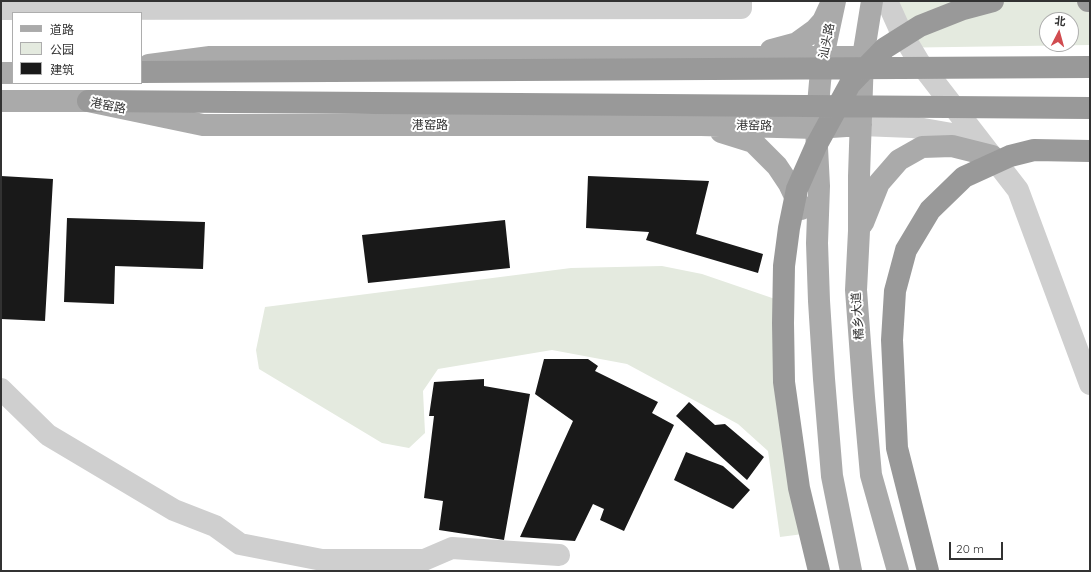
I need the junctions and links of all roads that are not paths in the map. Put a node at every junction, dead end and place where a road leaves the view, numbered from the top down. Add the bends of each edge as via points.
1 (741, 1) edge
2 (832, 1) edge
3 (835, 1) edge
4 (872, 1) edge
5 (887, 1) edge
6 (994, 1) edge
7 (40, 5) edge
8 (1, 9) edge
9 (717, 57) junction
10 (823, 57) junction
11 (863, 57) junction
12 (142, 66) edge
13 (1090, 67) edge
14 (142, 72) edge
15 (1, 73) edge
16 (12, 73) edge
17 (1, 101) edge
18 (88, 101) junction
19 (1090, 108) edge
20 (701, 125) junction
21 (861, 125) junction
22 (816, 128) junction
23 (1090, 151) edge
24 (992, 156) junction
25 (859, 231) junction
26 (817, 243) junction
27 (1090, 384) edge
28 (1, 389) edge
29 (559, 555) dead end
30 (346, 565) edge
31 (819, 571) edge
32 (851, 571) edge
33 (898, 571) edge
34 (928, 571) edge

1 - 7 street via 741,8
2 - 9 main road via 823,21 797,43 769,50
3 - 10 main road, 汕头路
4 - 11 main road
5 - 24 street via 901,32 919,62
6 - 31 highway via 963,9 920,26 885,48 850,84 816,146 797,189 784,266 784,382 799,488
7 - 8 street
9 - 10 main road
9 - 12 main road via 210,57
10 - 11 main road
10 - 22 main road, 汕头路
11 - 21 main road, 橘乡大道
13 - 14 highway
15 - 16 main road
17 - 18 main road, 港窑路
18 - 19 highway
18 - 20 main road, 港窑路 via 203,125
20 - 22 main road, 港窑路
20 - 26 main road via 752,142 777,166 789,184
21 - 22 main road, 港窑路
21 - 24 street via 912,127 952,134
21 - 25 main road, 橘乡大道
22 - 26 main road via 819,186
23 - 34 highway via 1034,150 1010,156 964,177 930,210 906,250 895,291 892,340 897,448
24 - 25 main road via 952,146 922,147 899,160 879,183
24 - 27 street via 1018,190
25 - 33 main road, 橘乡大道 via 856,290 872,475
26 - 32 main road via 832,476
28 - 30 street via 48,435 174,510 215,526 240,544
29 - 30 street via 452,548 424,560

